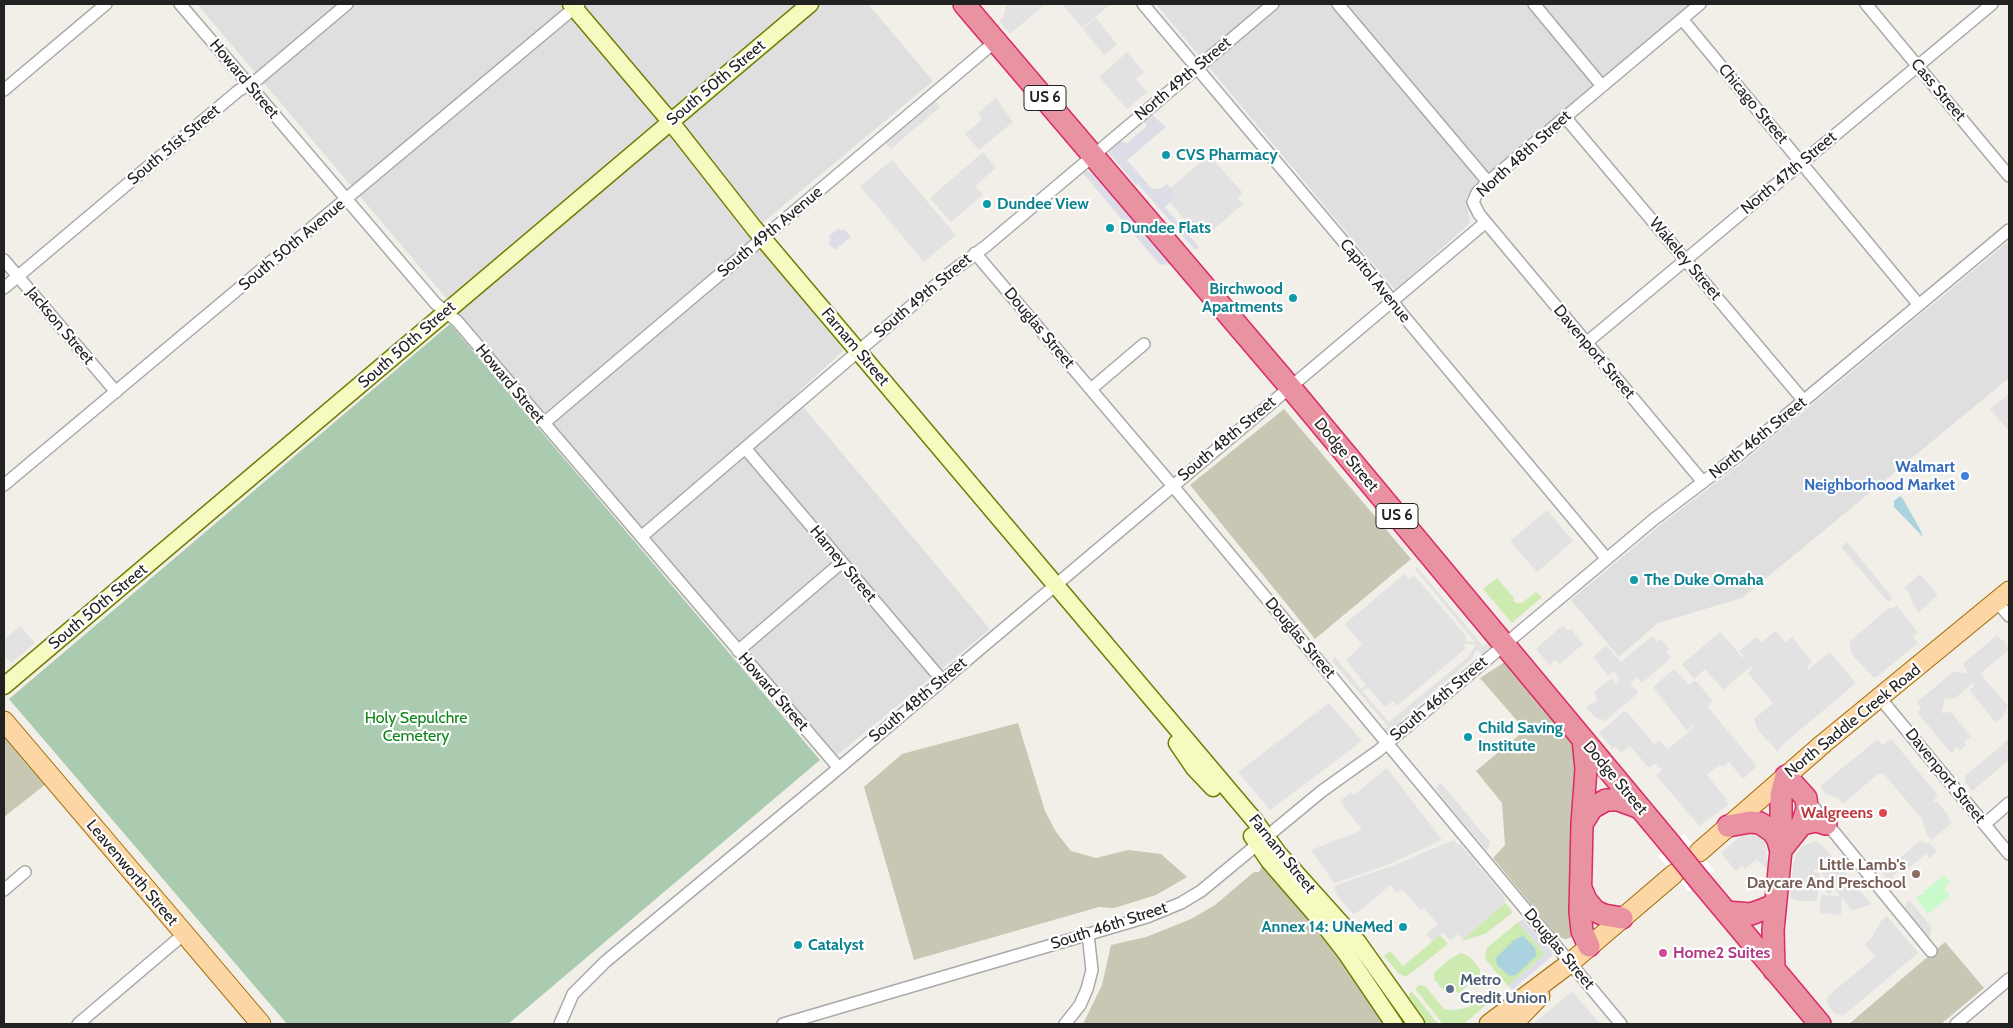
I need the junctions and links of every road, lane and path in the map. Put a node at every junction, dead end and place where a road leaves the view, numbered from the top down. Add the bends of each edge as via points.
1 (106, 4) edge
2 (180, 4) edge
3 (347, 4) edge
4 (810, 4) edge
5 (964, 4) edge
6 (1143, 4) edge
7 (1273, 4) edge
8 (1338, 4) edge
9 (1534, 4) edge
10 (1700, 4) edge
11 (1866, 4) edge
12 (1992, 4) edge
13 (574, 5) edge
14 (1682, 19) junction
15 (996, 41) junction
16 (1918, 66) junction
17 (1197, 68) junction
18 (249, 85) junction
19 (1602, 86) junction
20 (4, 90) edge
21 (1565, 117) junction
22 (670, 121) junction
23 (1093, 154) junction
24 (1802, 162) junction
25 (2009, 176) edge
26 (1488, 182) junction
27 (346, 199) junction
28 (1486, 222) junction
29 (2009, 230) edge
30 (762, 239) junction
31 (975, 253) junction
32 (4, 260) edge
33 (1685, 260) junction
34 (18, 276) junction
35 (4, 288) edge
36 (1392, 301) junction
37 (1919, 305) junction
38 (445, 312) junction
39 (1586, 342) junction
40 (1144, 344) dead end
41 (858, 351) junction
42 (1290, 387) junction
43 (1090, 389) junction
44 (116, 392) junction
45 (1804, 401) junction
46 (544, 423) junction
47 (745, 448) junction
48 (1703, 482) junction
49 (4, 485) edge
50 (1172, 485) junction
51 (641, 536) junction
52 (1607, 560) junction
53 (842, 562) junction
54 (1056, 583) junction
55 (2003, 596) edge
56 (2009, 616) edge
57 (1505, 645) junction
58 (738, 651) junction
59 (942, 679) junction
60 (4, 686) edge
61 (1880, 698) junction
62 (4, 721) edge
63 (1582, 739) junction
64 (1387, 743) junction
65 (838, 767) junction
66 (1786, 776) junction
67 (1806, 798) junction
68 (2009, 803) edge
69 (1640, 808) junction
70 (1582, 824) junction
71 (1802, 824) junction
72 (1826, 824) junction
73 (1985, 824) junction
74 (1728, 826) junction
75 (1262, 841) junction
76 (1780, 850) junction
77 (1698, 852) dead end
78 (2009, 854) edge
79 (25, 872) dead end
80 (1674, 874) dead end
81 (1580, 885) junction
82 (4, 890) edge
83 (1775, 905) junction
84 (1726, 912) junction
85 (1622, 918) junction
86 (184, 934) junction
87 (1088, 934) junction
88 (1589, 946) junction
89 (1931, 951) dead end
90 (1570, 963) junction
91 (1774, 970) junction
92 (2009, 980) edge
93 (78, 1024) edge
94 (261, 1024) edge
95 (560, 1024) edge
96 (783, 1024) edge
97 (1065, 1024) edge
98 (1394, 1024) edge
99 (1416, 1024) edge
100 (1488, 1024) edge
101 (1513, 1024) edge
102 (1622, 1024) edge
103 (1820, 1024) edge
104 (1956, 1024) edge

1 - 20 street
2 - 18 street, Howard Street
3 - 18 street, South 51st Street
4 - 22 main road, South 50th Street
5 - 15 highway, Dodge Street / US 6
6 - 17 street, Capitol Avenue
7 - 17 street, North 49th Street
8 - 26 street
9 - 19 street
10 - 14 street, North 48th Street
11 - 16 street, Cass Street
12 - 16 street, North 47th Street
13 - 22 main road, Farnam Street
13 - 27 street, South 50th Avenue
14 - 19 street, North 48th Street
14 - 24 street, Chicago Street
15 - 23 highway, Dodge Street / US 6
15 - 30 street, South 49th Avenue
16 - 24 street, North 47th Street
16 - 25 street, Cass Street
17 - 23 street, North 49th Street
17 - 36 street, Capitol Avenue
18 - 27 street, Howard Street
18 - 34 street, South 51st Street
19 - 21 street, North 48th Street
21 - 26 street, North 48th Street
21 - 33 street, Wakeley Street
22 - 30 main road, Farnam Street
22 - 38 main road, South 50th Street
23 - 31 street, South 49th Street
23 - 42 highway, Dodge Street / US 6
24 - 33 street, North 47th Street
24 - 37 street, Chicago Street
26 - 28 street, North 48th Street via 1476,193 1473,202
27 - 38 street, Howard Street
27 - 44 street, South 50th Avenue
28 - 36 street, North 48th Street
28 - 39 street, Davenport Street
29 - 37 street, North 46th Street
30 - 41 main road, Farnam Street
30 - 46 street, South 49th Avenue
31 - 41 street, South 49th Street
31 - 43 street, Douglas Street
32 - 34 street, Jackson Street
33 - 39 street, North 47th Street
33 - 45 street, Wakeley Street
34 - 35 street, South 51st Street
34 - 44 street, Jackson Street
36 - 42 street, North 48th Street
36 - 52 street, Capitol Avenue
37 - 45 street, North 46th Street
38 - 46 street, Howard Street via 457,321
38 - 60 main road, South 50th Street
39 - 48 street, Davenport Street
40 - 43 street
41 - 47 street, South 49th Street
41 - 54 main road, Farnam Street
42 - 50 street, South 48th Street
42 - 57 highway, Dodge Street / US 6
43 - 50 street, Douglas Street
44 - 49 street, South 50th Avenue
45 - 48 street, North 46th Street
46 - 51 street, Howard Street
47 - 51 street, South 49th Street
47 - 53 street, Harney Street
48 - 52 street, North 46th Street
50 - 54 street, South 48th Street
50 - 64 street, Douglas Street
51 - 58 street, Howard Street
52 - 57 street, North 46th Street
53 - 58 street
53 - 59 street, Harney Street
54 - 59 street, South 48th Street
54 - 75 main road, Farnam Street via 1255,820
55 - 56 street
55 - 61 main road, North Saddle Creek Road
57 - 63 highway, Dodge Street / US 6
57 - 64 street, South 46th Street
58 - 65 street, Howard Street
59 - 65 street, South 48th Street
61 - 66 main road, North Saddle Creek Road
61 - 73 street, Davenport Street
62 - 86 main road, Leavenworth Street
63 - 69 highway, Dodge Street / US 6
63 - 70 highway via 1586,769
64 - 75 street, South 46th Street
64 - 90 street, Douglas Street
65 - 95 street, South 48th Street via 605,962 573,994
66 - 67 highway
66 - 74 main road, North Saddle Creek Road
66 - 76 highway via 1781,795
67 - 71 highway via 1807,812
67 - 72 street
68 - 73 street
69 - 70 highway via 1618,800 1606,800 1592,808
69 - 84 highway, Dodge Street / US 6, bridge
70 - 81 highway
71 - 72 highway
71 - 76 highway
72 - 89 street
73 - 78 street, Davenport Street
74 - 76 highway via 1750,822 1764,825 1776,836
74 - 77 main road, North Saddle Creek Road
75 - 87 street, South 46th Street via 1201,891 1180,903 1147,917
75 - 98 main road, Farnam Street via 1268,861 1346,952
75 - 99 main road, Farnam Street via 1357,941
76 - 83 highway
79 - 82 street
80 - 85 main road
81 - 85 highway via 1595,911
81 - 88 highway via 1582,928
83 - 84 highway via 1751,914
83 - 91 highway
84 - 91 highway, Dodge Street / US 6
85 - 88 main road
86 - 93 street
86 - 94 main road, Leavenworth Street
87 - 96 street, South 46th Street
87 - 97 street via 1092,970 1080,1005
88 - 90 main road
90 - 100 main road
90 - 101 main road
90 - 102 street, Douglas Street
91 - 103 highway, Dodge Street / US 6
92 - 104 street

